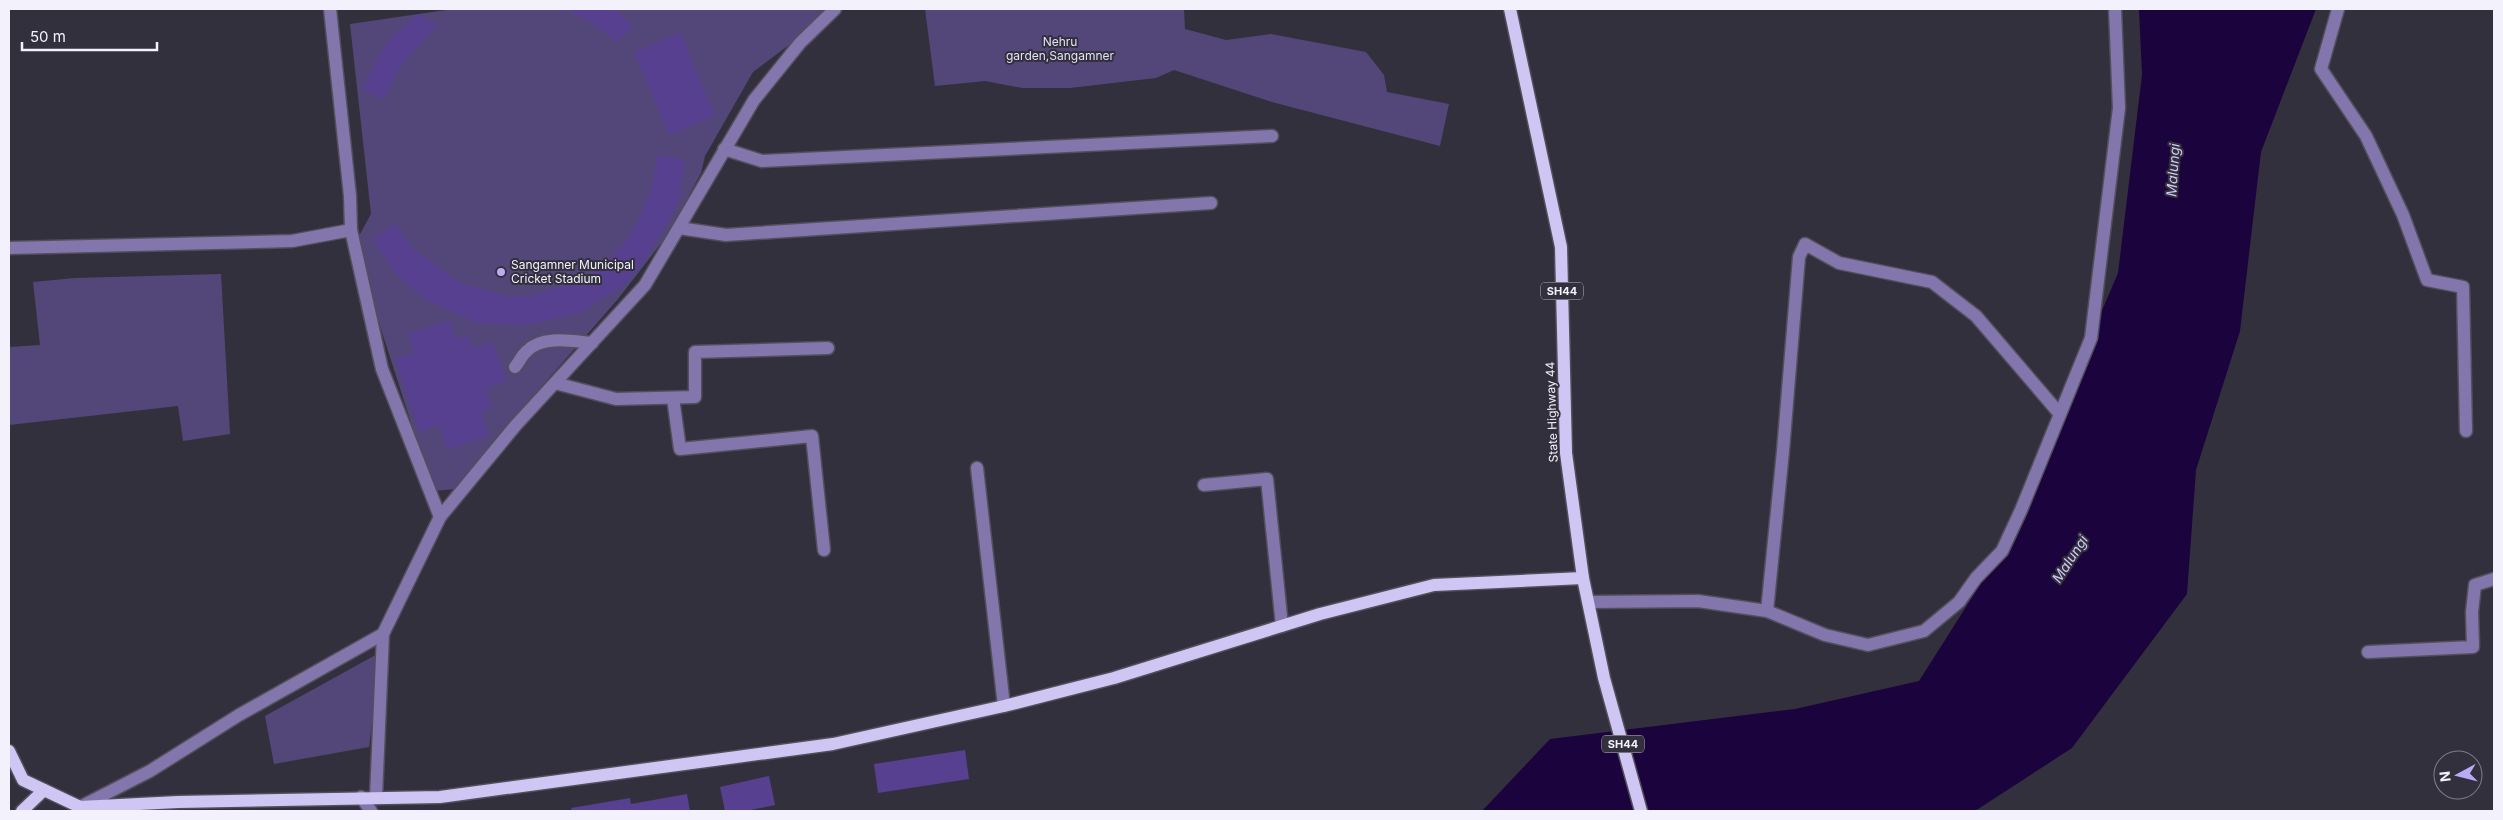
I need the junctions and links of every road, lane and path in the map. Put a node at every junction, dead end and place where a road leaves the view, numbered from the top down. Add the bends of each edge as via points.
1 (330, 9) edge
2 (835, 9) edge
3 (1510, 9) edge
4 (2114, 9) edge
5 (2338, 9) edge
6 (1272, 136) dead end
7 (724, 149) junction
8 (1211, 203) dead end
9 (679, 228) junction
10 (351, 230) junction
11 (9, 248) edge
12 (592, 343) junction
13 (828, 348) dead end
14 (515, 367) dead end
15 (555, 383) junction
16 (673, 398) junction
17 (2059, 413) junction
18 (2466, 431) dead end
19 (977, 468) dead end
20 (1204, 485) dead end
21 (440, 517) junction
22 (824, 550) dead end
23 (1583, 578) junction
24 (2494, 579) edge
25 (1588, 602) junction
26 (1766, 611) junction
27 (1282, 626) junction
28 (383, 634) junction
29 (2368, 652) dead end
30 (1004, 706) junction
31 (9, 751) edge
32 (44, 790) junction
33 (361, 797) junction
34 (376, 797) junction
35 (80, 807) junction
36 (22, 811) edge
37 (371, 811) edge
38 (1642, 811) edge

1 - 10 street
2 - 7 street via 800,43 754,100
3 - 23 main road, State Highway 44 / SH44 via 1560,248 1566,453
4 - 17 street via 2119,108 2091,338
5 - 18 street via 2321,69 2366,136 2403,215 2427,280 2463,287
6 - 7 street via 762,161
7 - 9 street
8 - 9 street via 726,235
9 - 12 street via 645,285
10 - 11 street via 292,240
10 - 21 street via 382,369
12 - 14 street via 563,340 538,344 527,350
12 - 15 street
13 - 16 street via 696,352 695,398
15 - 16 street via 616,399
15 - 21 street
16 - 22 street via 680,449 812,436
17 - 26 street via 2002,551 1959,602 1924,631 1868,645 1825,635
17 - 26 street via 1976,316 1932,282 1839,263 1805,244 1799,257
19 - 30 street
20 - 27 street via 1267,478
21 - 28 street
23 - 25 main road, State Highway 44 / SH44
23 - 27 main road via 1434,585
24 - 29 street via 2475,585 2472,612 2474,647
25 - 26 street via 1698,601
25 - 38 main road, State Highway 44 / SH44 via 1604,678
27 - 30 main road via 1114,678
28 - 34 street
28 - 35 street via 238,715 150,772
30 - 34 main road via 833,744 440,797
31 - 32 main road via 23,780
32 - 35 main road
32 - 36 main road
33 - 34 main road
33 - 35 main road
33 - 37 street

